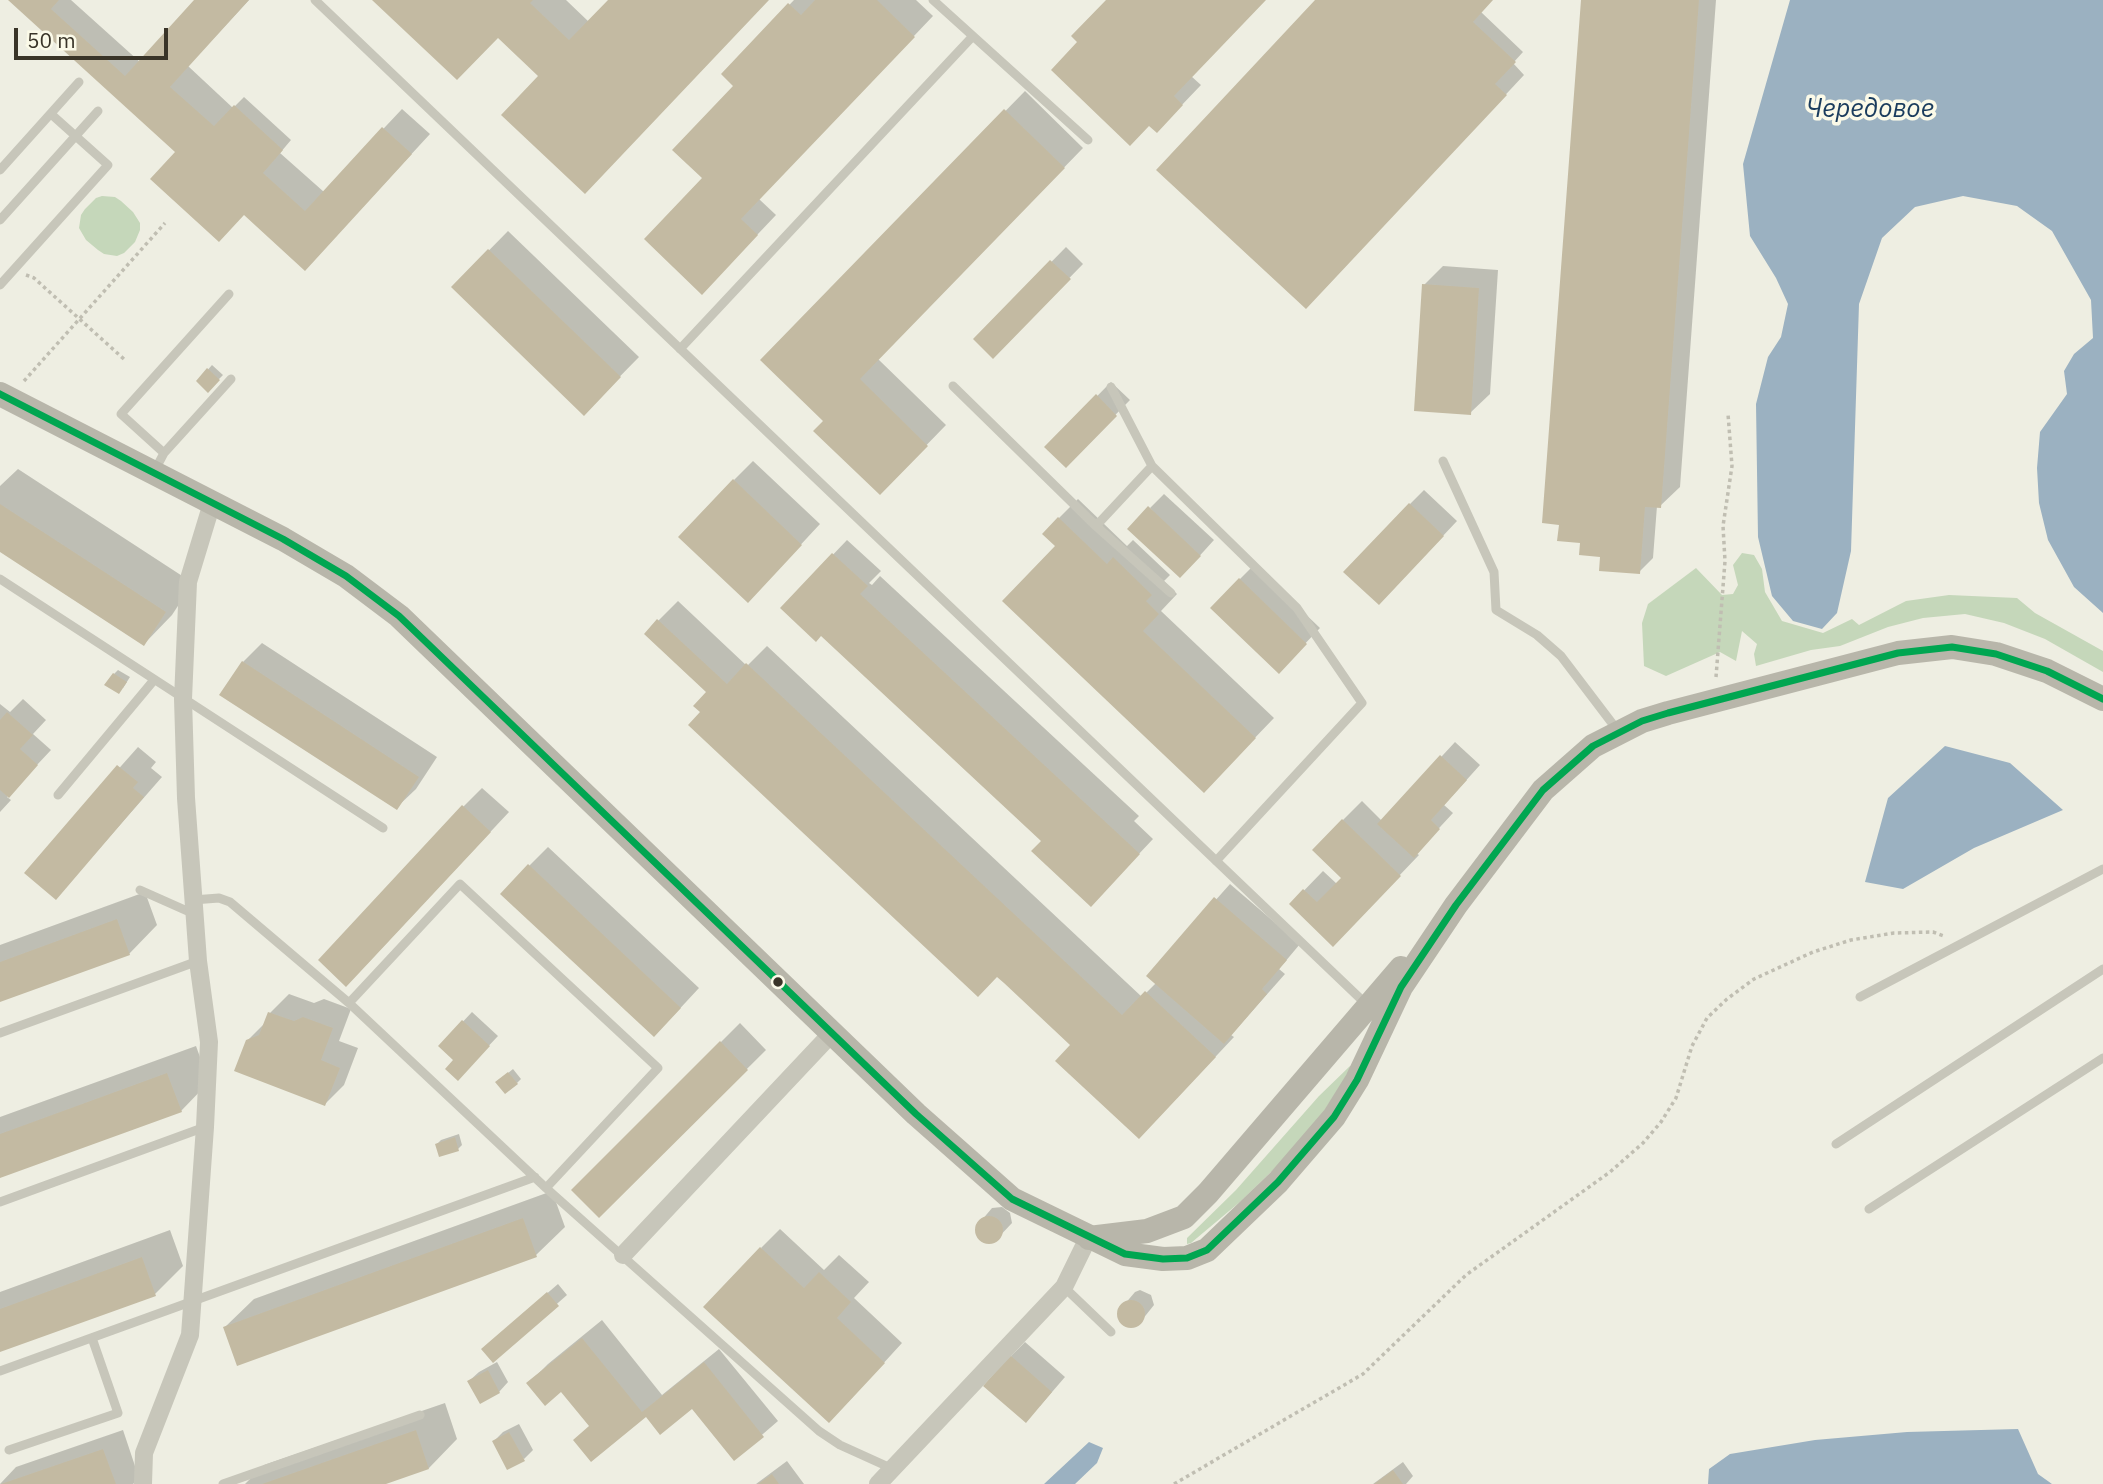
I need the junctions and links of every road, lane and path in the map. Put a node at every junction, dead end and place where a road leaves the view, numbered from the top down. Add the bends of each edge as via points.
1 (315, 0) edge
2 (933, 0) edge
3 (973, 36) junction
4 (79, 82) dead end
5 (98, 111) dead end
6 (51, 114) junction
7 (75, 136) junction
8 (1088, 141) dead end
9 (0, 170) edge
10 (0, 220) edge
11 (165, 223) dead end
12 (10, 275) junction
13 (0, 285) edge
14 (229, 294) dead end
15 (79, 318) junction
16 (680, 349) junction
17 (125, 360) dead end
18 (231, 379) dead end
19 (953, 386) dead end
20 (1111, 387) dead end
21 (10, 390) edge
22 (1728, 414) dead end
23 (1443, 461) dead end
24 (159, 463) junction
25 (1152, 466) junction
26 (212, 503) junction
27 (1096, 526) junction
28 (0, 579) edge
29 (1171, 593) dead end
30 (1717, 653) dead end
31 (154, 680) junction
32 (183, 699) junction
33 (2103, 699) edge
34 (1619, 732) junction
35 (58, 795) dead end
36 (383, 828) dead end
37 (1216, 861) junction
38 (2103, 869) edge
39 (140, 890) dead end
40 (1456, 905) junction
41 (194, 907) junction
42 (1963, 943) junction
43 (198, 961) junction
44 (2103, 969) edge
45 (1860, 997) dead end
46 (348, 1003) junction
47 (1368, 1006) junction
48 (0, 1032) edge
49 (833, 1032) junction
50 (2103, 1058) edge
51 (205, 1127) junction
52 (1836, 1144) dead end
53 (535, 1177) junction
54 (546, 1188) junction
55 (0, 1202) edge
56 (1870, 1209) dead end
57 (1088, 1238) junction
58 (623, 1255) junction
59 (1064, 1287) junction
60 (192, 1301) junction
61 (1111, 1332) dead end
62 (92, 1338) junction
63 (0, 1371) edge
64 (420, 1415) dead end
65 (9, 1450) dead end
66 (893, 1469) junction
67 (143, 1484) edge
68 (223, 1484) edge
69 (878, 1484) edge
70 (1174, 1484) edge

1 - 16 lane
2 - 3 lane
3 - 8 lane
3 - 16 lane
4 - 6 lane
5 - 7 lane
6 - 7 lane
6 - 9 lane
7 - 10 lane
7 - 12 lane via 107,165
11 - 15 path
12 - 13 lane
12 - 15 path via 34,278
14 - 24 lane via 121,414
15 - 17 path
15 - 21 path
16 - 37 lane
18 - 24 lane
19 - 27 lane
20 - 25 lane
21 - 24 main road
22 - 30 path via 1732,466 1723,526 1726,561
23 - 34 lane via 1494,572 1496,610 1561,656
24 - 26 main road
25 - 27 lane
25 - 37 lane via 1297,608 1362,703
26 - 32 street via 188,582
26 - 49 main road via 346,576 399,616
27 - 29 lane
28 - 31 lane
31 - 32 lane
31 - 35 lane
32 - 36 lane
32 - 41 street
33 - 34 main road via 2047,671 1996,654 1952,647 1898,653 1668,713
34 - 40 main road via 1593,746 1544,790
37 - 47 lane
38 - 42 lane
39 - 41 lane
40 - 47 main road
40 - 57 main road via 1401,987 1334,1117 1278,1182 1207,1250 1186,1258 1163,1259 1125,1254
41 - 43 street
41 - 46 lane via 219,898 230,902
42 - 45 lane
42 - 70 path via 1933,932 1851,940 1754,979 1707,1018 1692,1046 1676,1098 1643,1143 1466,1275 1363,1374
43 - 48 lane
43 - 51 street via 209,1042
44 - 52 lane
46 - 53 lane
46 - 54 lane via 460,884 658,1068
47 - 57 main road via 1184,1217 1147,1231
49 - 57 main road via 1012,1199
49 - 58 street
50 - 56 lane
51 - 55 lane
51 - 60 street
53 - 54 lane
53 - 60 lane
54 - 58 lane
57 - 59 street
58 - 66 lane via 819,1431
59 - 61 lane
59 - 66 street
60 - 62 lane
60 - 67 street via 190,1335 144,1453
62 - 63 lane
62 - 65 lane via 118,1413
64 - 68 lane
66 - 69 street

